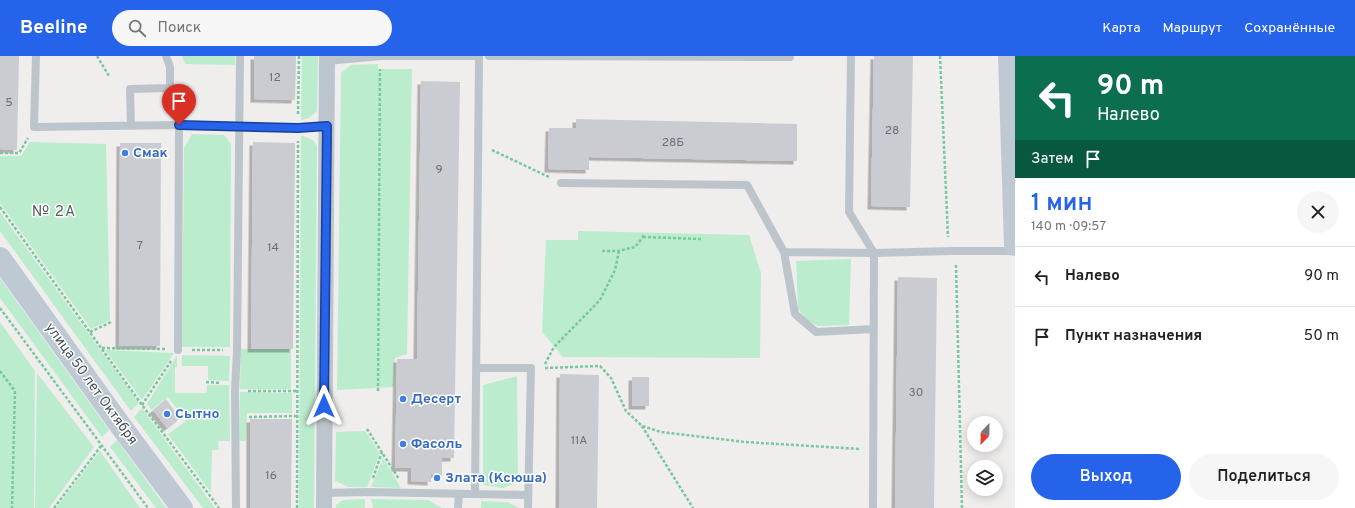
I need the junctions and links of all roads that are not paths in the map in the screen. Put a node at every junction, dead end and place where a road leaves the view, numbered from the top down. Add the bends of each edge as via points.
1 (36, 56) edge
2 (166, 56) edge
3 (240, 56) edge
4 (381, 56) edge
5 (473, 56) edge
6 (479, 56) edge
7 (490, 56) edge
8 (851, 56) edge
9 (790, 57) edge
10 (327, 59) edge
11 (1011, 63) edge
12 (179, 125) junction
13 (131, 126) junction
14 (327, 126) junction
15 (240, 127) junction
16 (561, 183) road end
17 (1015, 245) edge
18 (1015, 251) edge
19 (784, 252) junction
20 (874, 254) junction
21 (0, 258) edge
22 (873, 330) junction
23 (178, 350) road end
24 (477, 368) junction
25 (459, 494) junction
26 (475, 494) junction
27 (528, 495) junction
28 (324, 500) edge
29 (182, 508) edge
30 (236, 508) edge
31 (458, 508) edge
32 (528, 508) edge
33 (873, 508) edge

1 - 13 lane via 34,127
2 - 13 lane via 170,67 170,88 130,89
3 - 15 lane
4 - 5 lane
4 - 10 lane
6 - 24 lane
7 - 9 lane
8 - 20 lane via 849,212
10 - 14 street
11 - 17 street
12 - 13 lane
12 - 15 lane
12 - 23 lane
14 - 15 lane
14 - 28 street
15 - 30 lane via 235,391
16 - 19 lane via 747,184
18 - 20 lane
19 - 20 lane
19 - 22 lane via 795,314 816,332
20 - 22 lane
21 - 29 street, улица 50 лет Октября
22 - 33 lane
24 - 26 lane
24 - 27 lane via 530,368
25 - 26 lane
25 - 28 lane via 408,492
25 - 31 lane
26 - 27 lane
27 - 32 lane

